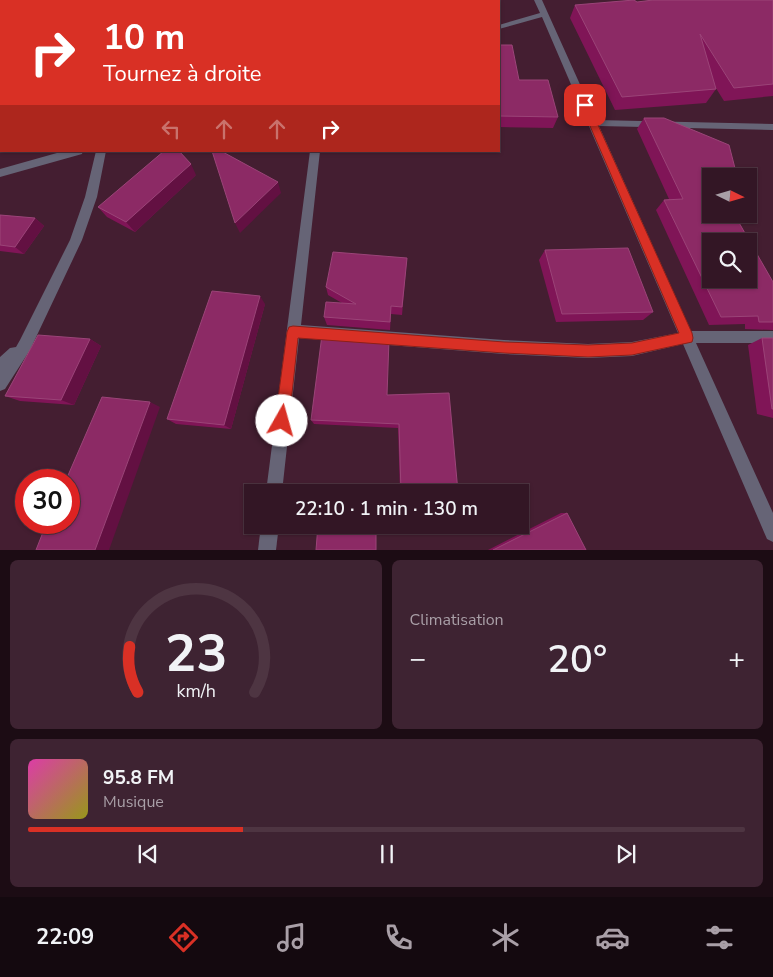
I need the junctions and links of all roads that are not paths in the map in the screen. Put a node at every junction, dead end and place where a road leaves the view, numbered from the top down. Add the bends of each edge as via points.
1 (538, 0) edge
2 (545, 14) junction
3 (500, 27) edge
4 (593, 123) junction
5 (773, 127) edge
6 (74, 152) edge
7 (101, 152) edge
8 (314, 152) edge
9 (0, 173) edge
10 (293, 332) junction
11 (773, 337) edge
12 (687, 338) junction
13 (25, 345) junction
14 (0, 366) edge
15 (0, 384) edge
16 (275, 484) edge
17 (773, 533) edge
18 (269, 534) edge
19 (267, 550) edge

1 - 2 street
2 - 3 street
2 - 4 street
4 - 5 street
4 - 12 street
6 - 9 street
7 - 13 street via 91,197 76,240
8 - 10 street
10 - 12 street via 588,351 632,349
10 - 16 street
11 - 12 street
12 - 17 street
13 - 14 street
13 - 15 street
18 - 19 street

